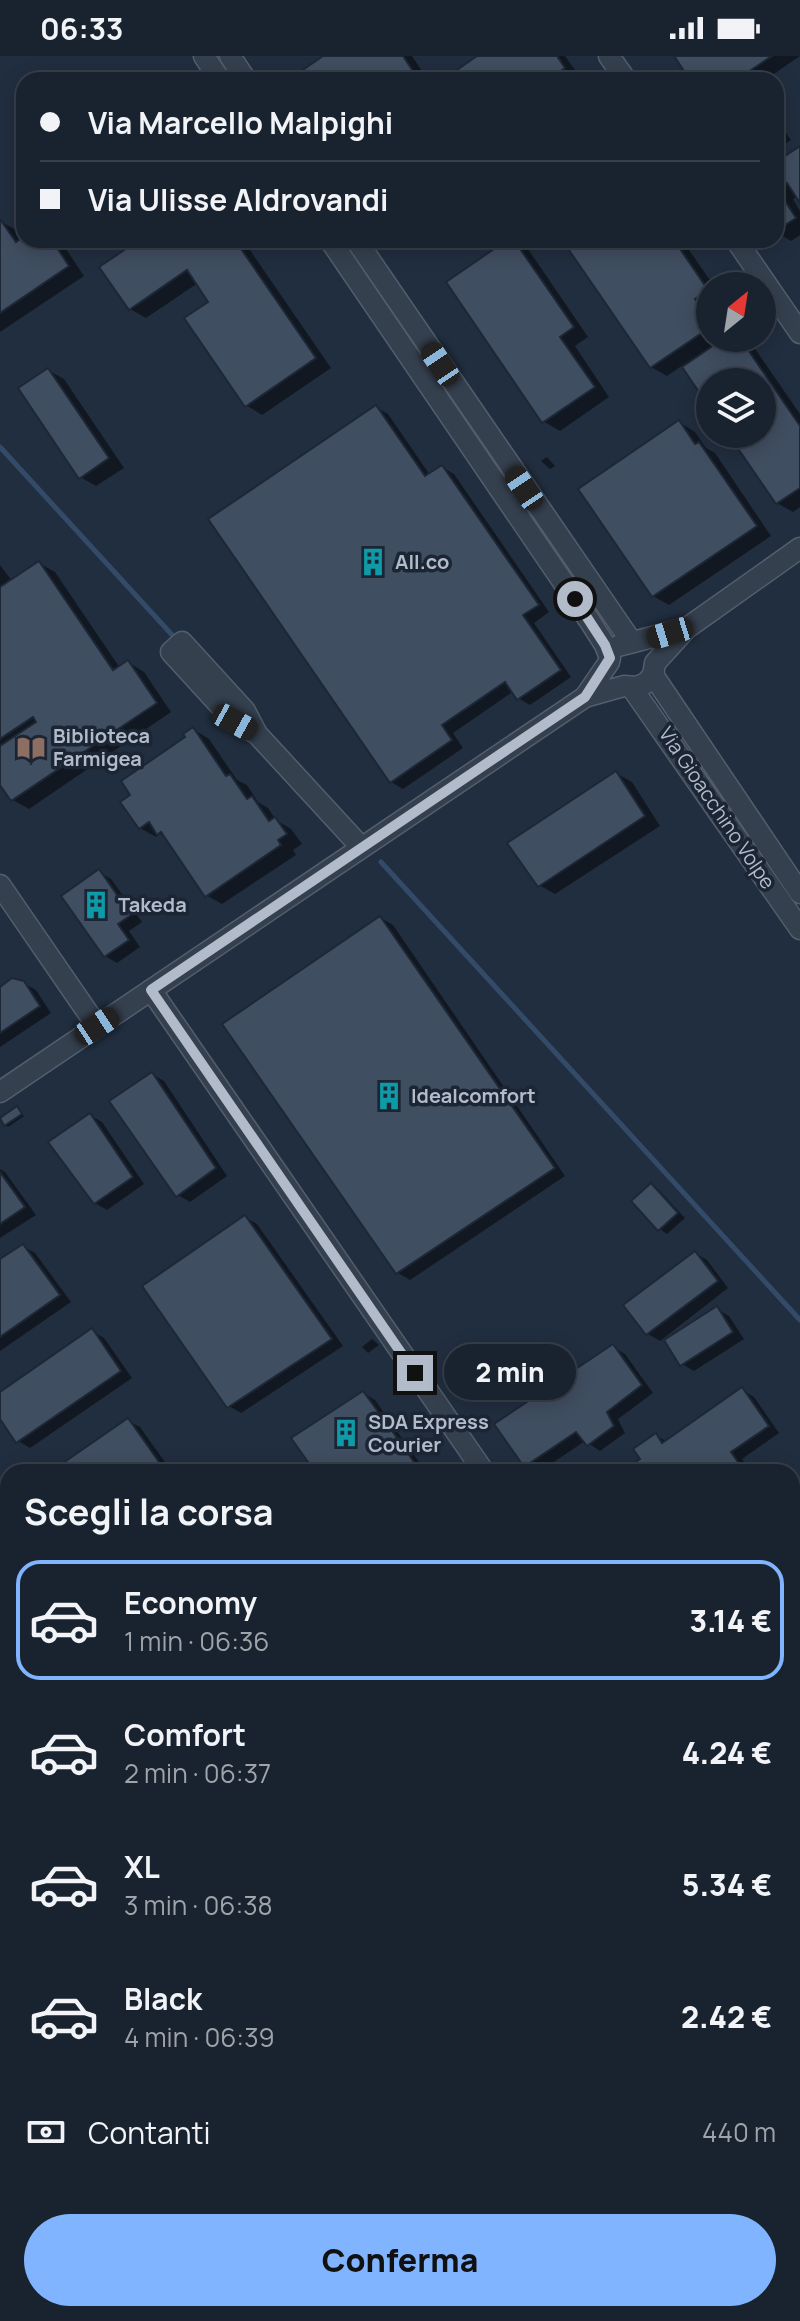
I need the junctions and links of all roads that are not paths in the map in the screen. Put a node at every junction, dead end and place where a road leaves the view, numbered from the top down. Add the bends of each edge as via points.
1 (335, 248) edge
2 (362, 248) edge
3 (742, 248) edge
4 (800, 333) edge
5 (800, 548) edge
6 (687, 628) junction
7 (634, 642) junction
8 (609, 660) junction
9 (654, 669) junction
10 (628, 687) junction
11 (585, 697) junction
12 (257, 734) junction
13 (361, 847) junction
14 (0, 885) edge
15 (800, 893) edge
16 (800, 929) edge
17 (151, 990) junction
18 (97, 1026) junction
19 (0, 1092) edge
20 (478, 1464) edge

1 - 8 street via 591,623
2 - 7 street
3 - 4 street
5 - 6 street
6 - 7 street
6 - 9 street
7 - 8 street via 620,645
7 - 9 street via 648,648
8 - 10 street via 613,677
8 - 11 street
9 - 10 street via 646,683
9 - 15 street, Via Gioacchino Volpe
10 - 11 street
10 - 16 street, Via Gioacchino Volpe
11 - 13 street
12 - 12 street via 235,722 171,652 182,642 245,711
12 - 13 street
13 - 17 street
14 - 18 street
17 - 18 street
17 - 20 street
18 - 19 street

